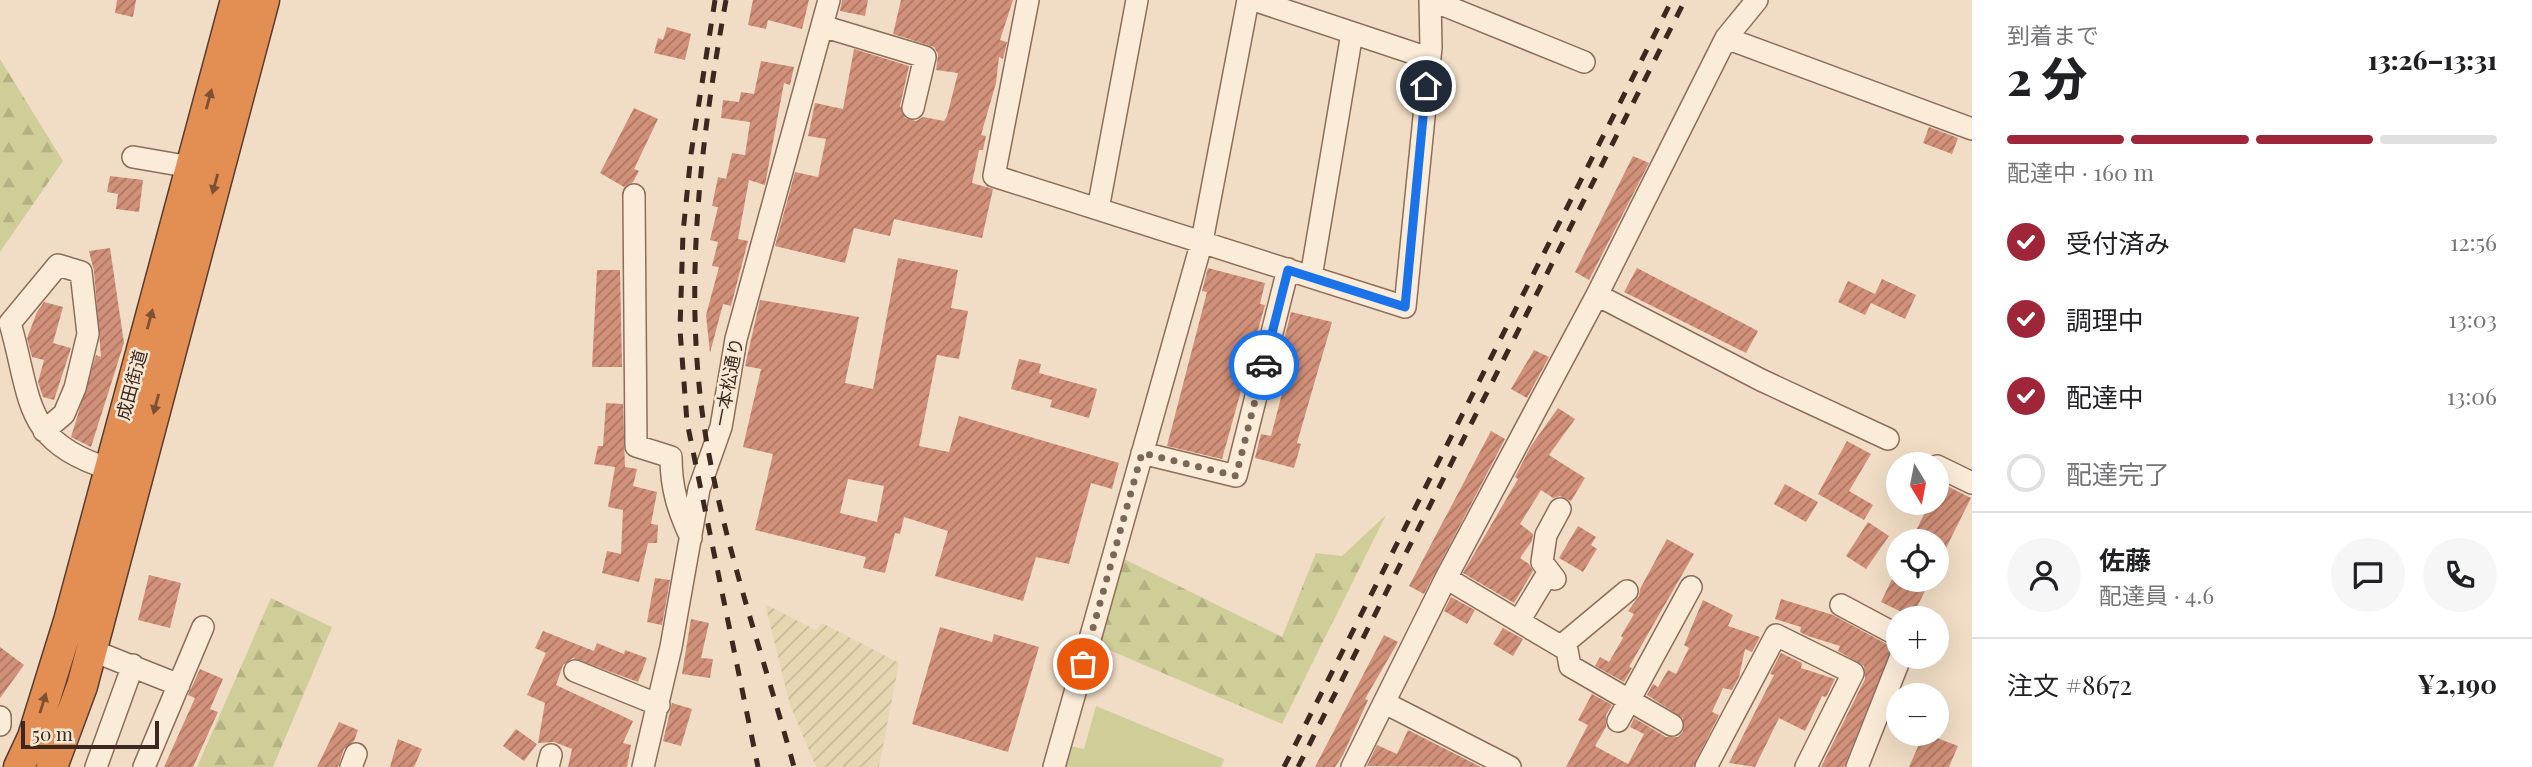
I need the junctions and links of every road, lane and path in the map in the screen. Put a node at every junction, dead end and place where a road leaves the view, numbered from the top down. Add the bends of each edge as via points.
1 (236, 0) edge
2 (264, 0) edge
3 (829, 0) edge
4 (1028, 0) edge
5 (1137, 0) edge
6 (1248, 0) edge
7 (1254, 0) edge
8 (1431, 0) edge
9 (1757, 0) edge
10 (822, 26) junction
11 (1352, 33) junction
12 (1726, 38) junction
13 (1428, 58) junction
14 (1584, 62) dead end
15 (913, 108) dead end
16 (1972, 129) edge
17 (133, 157) dead end
18 (191, 167) junction
19 (634, 195) dead end
20 (1098, 209) junction
21 (1202, 242) junction
22 (1288, 270) junction
23 (1311, 277) junction
24 (1597, 295) junction
25 (44, 431) junction
26 (1888, 439) dead end
27 (1142, 453) junction
28 (110, 469) junction
29 (1950, 473) edge
30 (1972, 483) edge
31 (1560, 509) dead end
32 (691, 537) junction
33 (1446, 578) junction
34 (1691, 587) dead end
35 (1627, 591) dead end
36 (1841, 605) dead end
37 (1519, 621) junction
38 (203, 627) dead end
39 (1886, 629) edge
40 (1561, 646) junction
41 (91, 650) junction
42 (132, 665) junction
43 (1895, 669) edge
44 (575, 671) dead end
45 (178, 685) junction
46 (1630, 700) junction
47 (1385, 704) junction
48 (659, 705) junction
49 (0, 717) edge
50 (1618, 721) dead end
51 (0, 725) edge
52 (1672, 725) dead end
53 (19, 767) edge
54 (52, 767) edge
55 (96, 767) edge
56 (144, 767) edge
57 (643, 767) edge
58 (1054, 767) edge
59 (1352, 767) edge
60 (1510, 767) edge
61 (1706, 767) edge
62 (1806, 767) edge
63 (1857, 767) edge

18 -> 1 highway, 成田街道
2 -> 41 highway, 成田街道
3 - 10 street, 一本松通り
4 - 20 street via 994,176
5 - 20 street
6 - 21 street
7 - 11 street
8 - 13 street
8 - 14 street
9 - 12 street
10 - 15 street via 925,57
10 - 32 street, 一本松通り via 736,339 721,427 699,489
11 - 13 street
11 - 23 street
12 - 16 street
12 - 24 street
13 - 23 street via 1405,307
17 - 18 street
28 -> 18 highway, 成田街道
19 - 32 street via 636,446 671,457 671,484
20 - 21 street
21 - 22 street
21 - 27 street
22 - 23 street
22 - 27 street via 1236,476
24 - 26 street
24 - 33 street
25 - 25 street via 32,409 10,323 58,265 81,272 88,334 64,414
25 - 28 street via 80,460
27 - 58 street
53 -> 28 highway, 成田街道 via 33,737 69,621
29 - 30 street
31 - 37 street via 1546,535 1542,562 1551,576
32 - 48 street, 一本松通り
33 - 37 street
33 - 47 street
34 - 46 street
35 - 40 street
36 - 39 street
37 - 40 street
38 - 45 street
40 - 46 street via 1567,650 1570,666
41 - 42 street
41 - 54 highway, 成田街道
42 - 45 street
42 - 55 street
43 - 63 street
44 - 48 street
45 - 56 street
46 - 50 street
46 - 52 street
47 - 59 street
47 - 60 street
48 - 57 street, 一本松通り
49 - 51 street
61 - 62 street via 1776,635 1853,673

